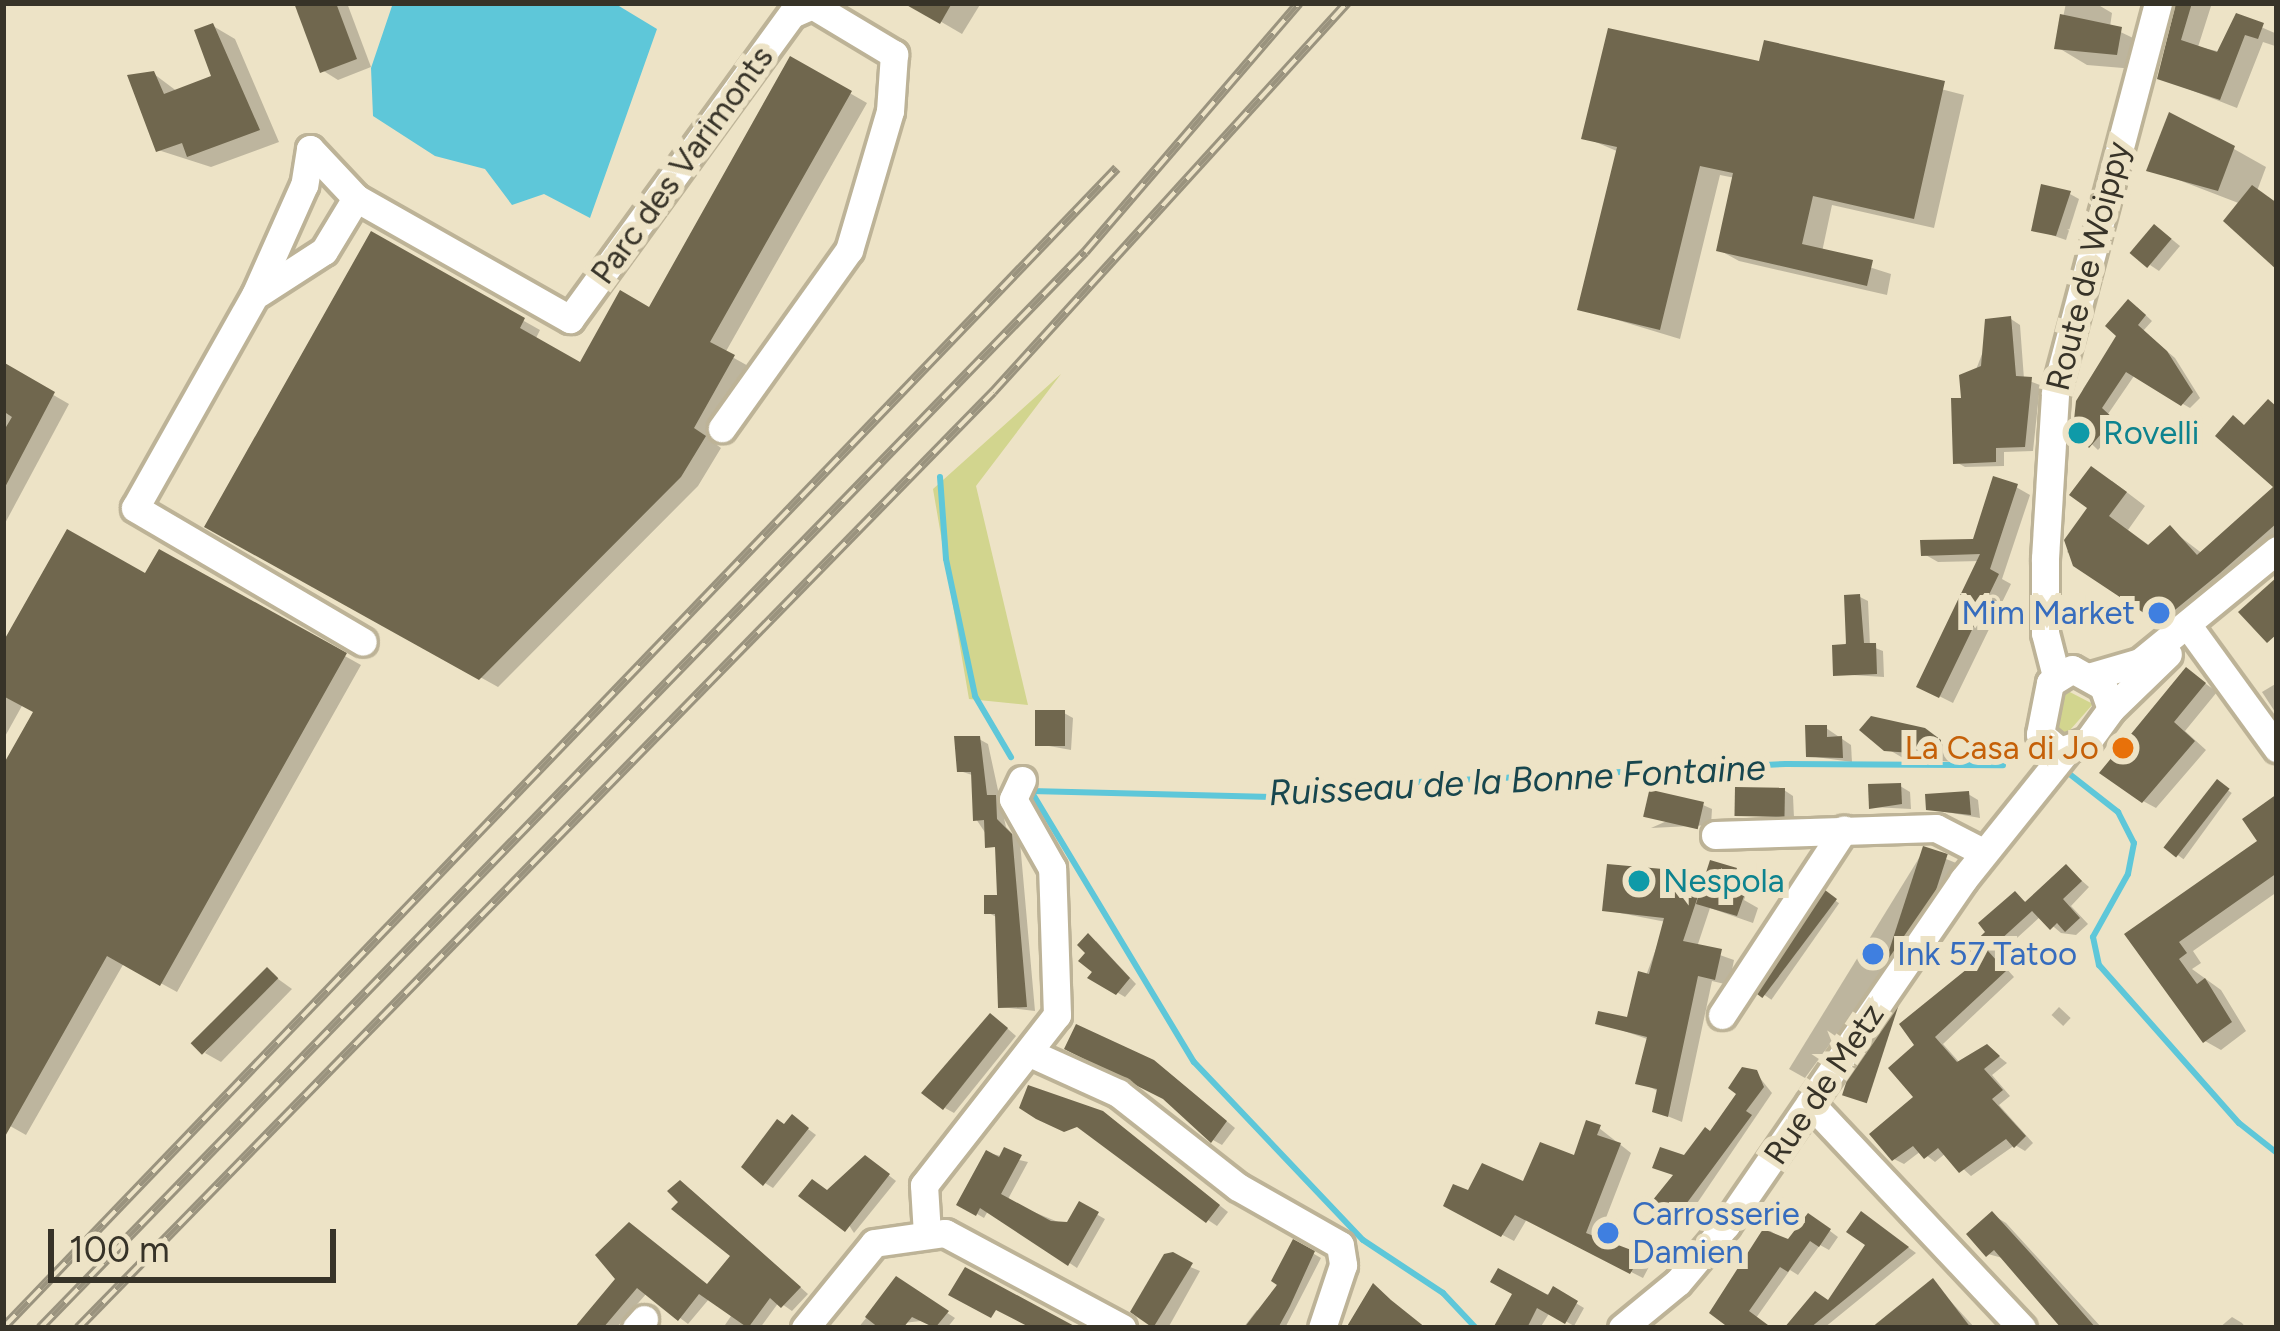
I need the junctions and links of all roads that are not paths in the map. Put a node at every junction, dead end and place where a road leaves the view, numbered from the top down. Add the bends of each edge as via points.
1 (2158, 3) edge
2 (356, 198) junction
3 (255, 295) junction
4 (722, 428) dead end
5 (2277, 550) edge
6 (2189, 627) junction
7 (363, 642) dead end
8 (2076, 674) junction
9 (2111, 709) junction
10 (2054, 745) junction
11 (2277, 748) edge
12 (1022, 780) dead end
13 (1844, 829) junction
14 (1715, 835) dead end
15 (1983, 852) junction
16 (1722, 1015) dead end
17 (1030, 1052) junction
18 (1810, 1103) junction
19 (927, 1234) junction
20 (806, 1328) edge
21 (1121, 1328) edge
22 (1322, 1328) edge
23 (1622, 1328) edge
24 (2022, 1328) edge

1 - 8 street, Route de Woippy via 2055,393 2045,474 2049,605
2 - 3 street, Parc des Varimonts via 325,251
2 - 3 street, Parc des Varimonts via 310,149 304,185
2 - 4 street, Parc des Varimonts via 570,319 792,14 812,4 894,54 890,111 848,250
3 - 7 street, Parc des Varimonts via 135,508
5 - 6 street
6 - 8 street via 2140,662
6 - 9 street, Rue de Metz via 2132,696
6 - 11 street
8 - 9 street, Route de Woippy
8 - 10 street
9 - 10 street, Rue de Metz via 2095,734
10 - 15 street, Rue de Metz
12 - 17 street via 1013,799 1052,868 1058,1015
13 - 14 street
13 - 15 street via 1936,828
13 - 16 street
15 - 18 street, Rue de Metz
17 - 19 street via 924,1185
17 - 22 street via 1118,1093 1238,1187 1340,1245 1342,1265
18 - 23 street, Rue de Metz via 1706,1252
18 - 24 street
19 - 20 street via 874,1243
19 - 21 street via 945,1233

